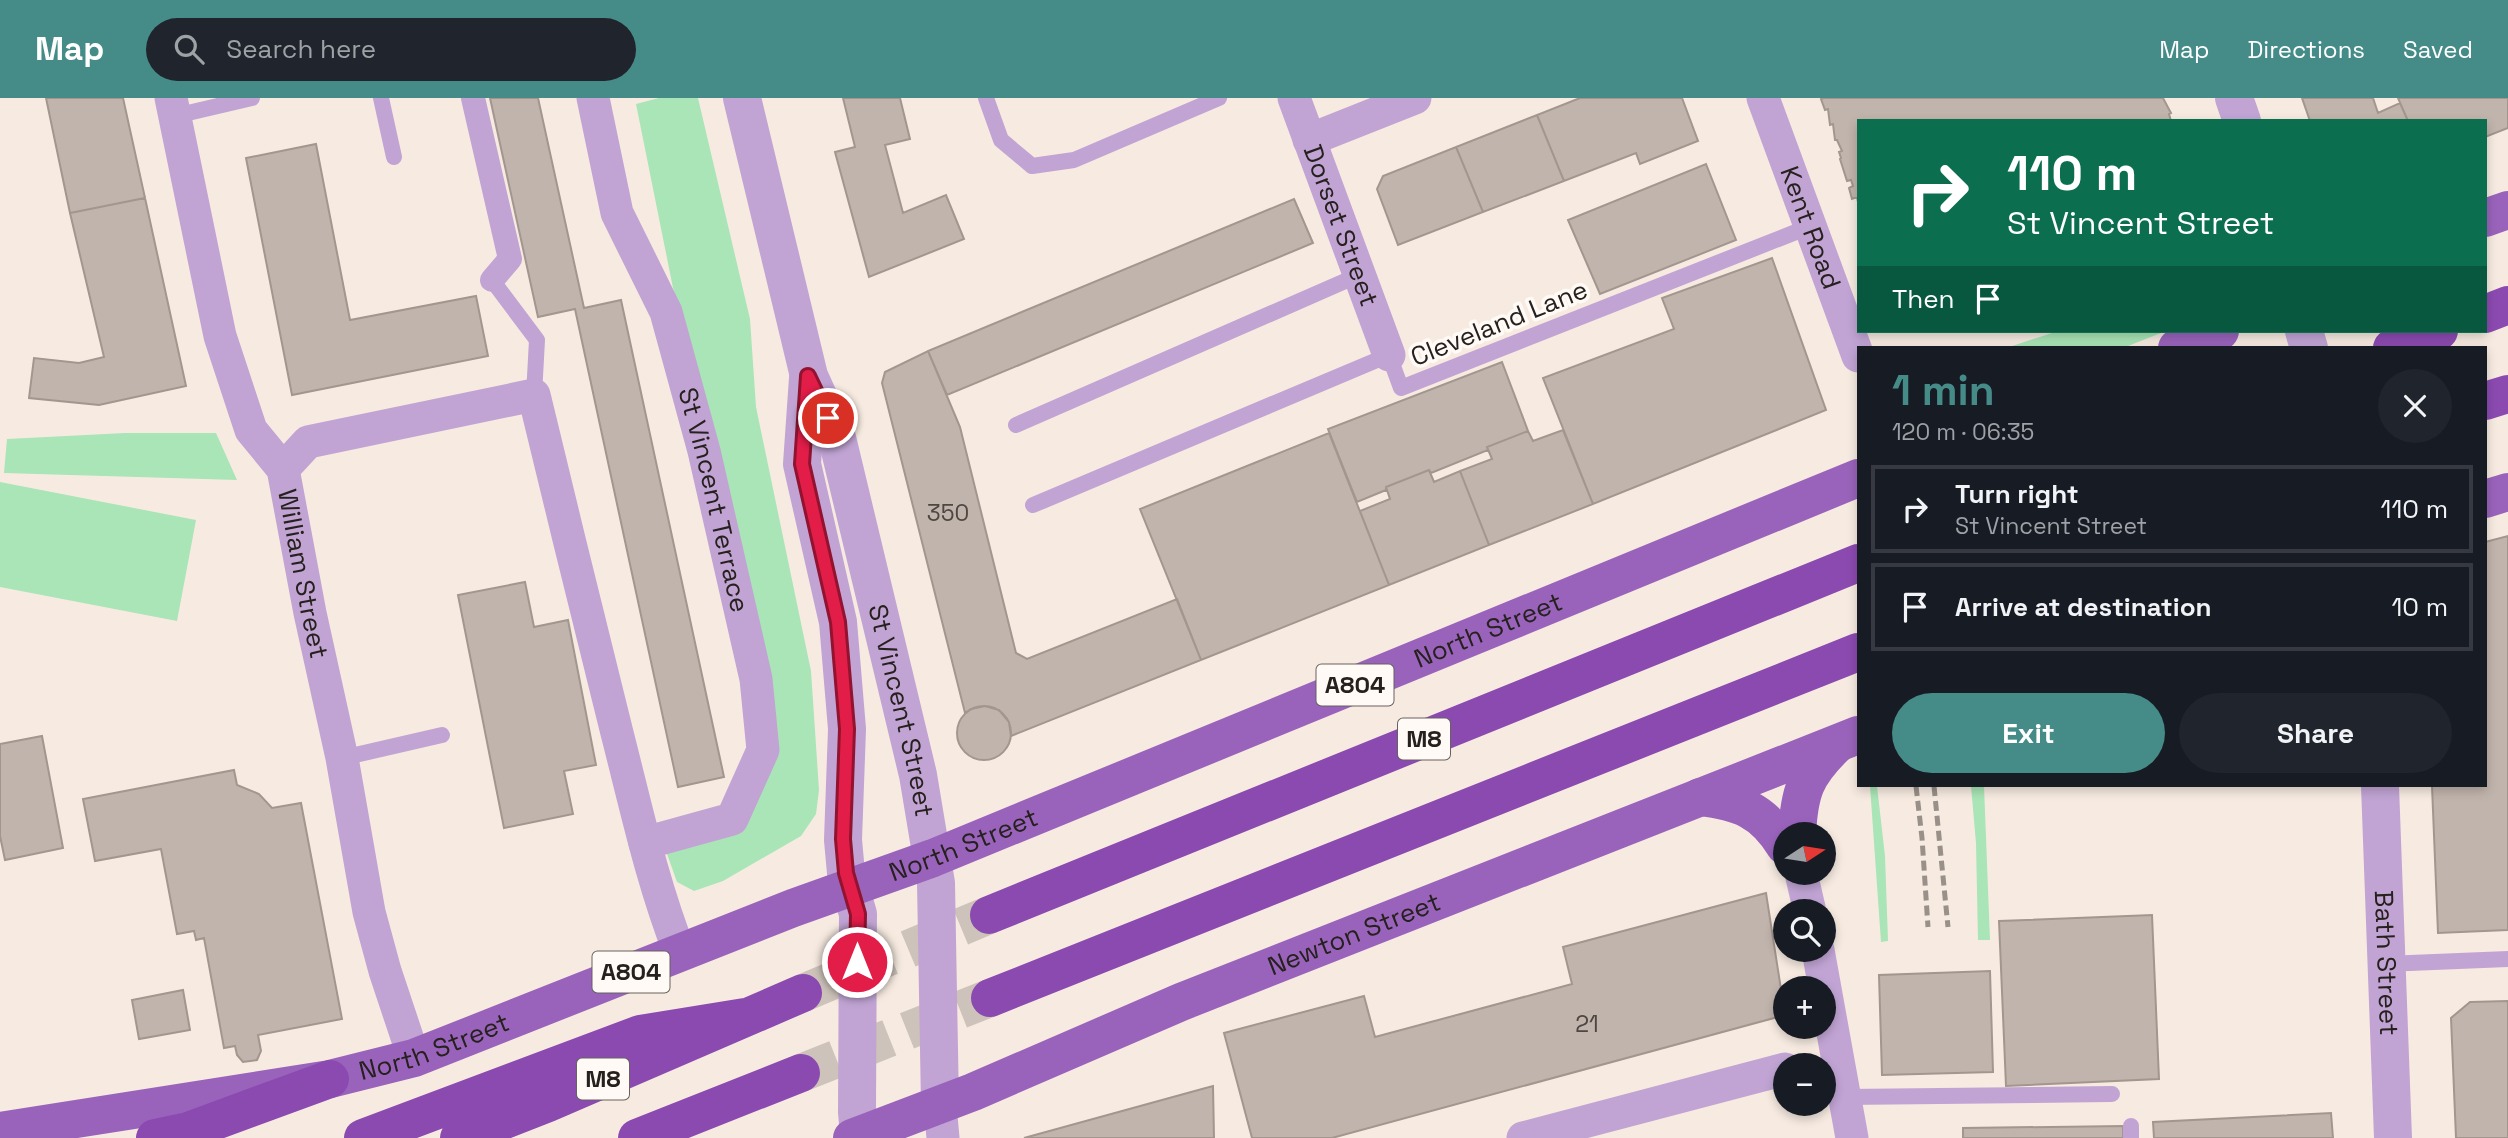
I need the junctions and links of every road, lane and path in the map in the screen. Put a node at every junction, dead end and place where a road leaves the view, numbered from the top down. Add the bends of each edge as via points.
1 (253, 98) edge
2 (381, 98) edge
3 (473, 98) edge
4 (593, 98) edge
5 (742, 98) edge
6 (986, 98) edge
7 (1219, 98) edge
8 (1294, 98) edge
9 (1415, 98) edge
10 (1763, 98) edge
11 (2234, 98) edge
12 (173, 107) edge
13 (2241, 119) edge
14 (1309, 140) junction
15 (394, 157) dead end
16 (2508, 210) edge
17 (2487, 217) edge
18 (1811, 226) junction
19 (1359, 275) junction
20 (492, 280) joint
21 (2508, 305) edge
22 (2487, 313) edge
23 (2215, 333) edge
24 (2433, 333) edge
25 (2182, 346) edge
26 (2398, 346) edge
27 (1857, 353) edge
28 (1389, 355) junction
29 (808, 376) junction
30 (2508, 394) edge
31 (534, 395) junction
32 (2487, 400) edge
33 (1016, 425) dead end
34 (283, 469) junction
35 (1857, 478) edge
36 (2508, 492) edge
37 (2487, 498) edge
38 (1033, 505) dead end
39 (1857, 563) edge
40 (1857, 652) edge
41 (442, 735) dead end
42 (1848, 739) edge
43 (342, 758) junction
44 (2380, 787) edge
45 (1700, 797) junction
46 (1797, 822) edge
47 (1773, 828) edge
48 (645, 843) junction
49 (934, 870) junction
50 (854, 901) junction
51 (989, 915) tunnel mouth
52 (680, 953) junction
53 (2508, 959) edge
54 (1820, 962) edge
55 (2385, 964) junction
56 (803, 993) tunnel mouth
57 (990, 999) tunnel mouth
58 (745, 1017) junction
59 (1838, 1055) joint
60 (414, 1058) junction
61 (1773, 1072) edge
62 (801, 1073) tunnel mouth
63 (330, 1079) junction
64 (2112, 1094) dead end
65 (1845, 1097) junction
66 (941, 1107) edge
67 (0, 1131) edge
68 (857, 1131) edge
69 (155, 1138) edge
70 (363, 1138) edge
71 (458, 1138) edge
72 (636, 1138) edge
73 (1523, 1138) edge
74 (1852, 1138) edge
75 (2393, 1138) edge

1 - 12 lane
2 - 15 lane
3 - 20 street via 510,258
4 - 48 street, St Vincent Terrace via 617,214 666,312 704,451 756,679 763,750 732,819
5 - 29 street, St Vincent Street
6 - 7 lane via 1000,140 1032,166 1074,160
8 - 14 street, Dorset Street
9 - 14 street
10 - 18 street, Kent Road
11 - 13 street
12 - 34 street, William Street via 220,336 251,430
14 - 19 street, Dorset Street
16 - 17 main road
18 - 27 street, Kent Road
18 - 28 lane, Cleveland Lane via 1401,388
19 - 28 street, Dorset Street
19 - 33 lane
20 - 31 lane via 537,340
21 - 22 highway
23 - 25 main road
24 - 26 highway
28 - 38 lane, Cleveland Lane
29 - 49 street, St Vincent Street via 837,438 918,775
29 - 50 street, St Vincent Street via 802,464 838,622 847,729 843,839
30 - 32 highway
31 - 34 street via 308,442
31 - 48 street
34 - 43 street, William Street
35 - 49 main road, North Street / A804
36 - 37 main road
39 - 51 highway, M8
40 - 57 highway
41 - 43 lane
42 - 45 main road, Newton Street
42 - 46 main road via 1820,760 1808,776
43 - 60 street, William Street via 369,912
44 - 55 street, Bath Street
45 - 47 main road via 1740,804
45 - 66 main road, Newton Street via 1181,1002
48 - 52 street
49 - 50 main road, North Street / A804
49 - 66 street, St Vincent Street
50 - 52 main road, North Street / A804
50 - 68 street, St Vincent Street
52 - 60 main road, North Street / A804
53 - 55 lane
54 - 59 street
55 - 75 street, Bath Street
56 - 58 highway, M8
58 - 70 highway via 640,1034
58 - 71 highway, M8
59 - 65 street
60 - 63 main road, North Street / A804
61 - 73 street
62 - 72 highway, M8
63 - 67 main road, North Street / A804
63 - 69 highway via 188,1131
64 - 65 lane
65 - 74 street
66 - 68 main road, Newton Street

